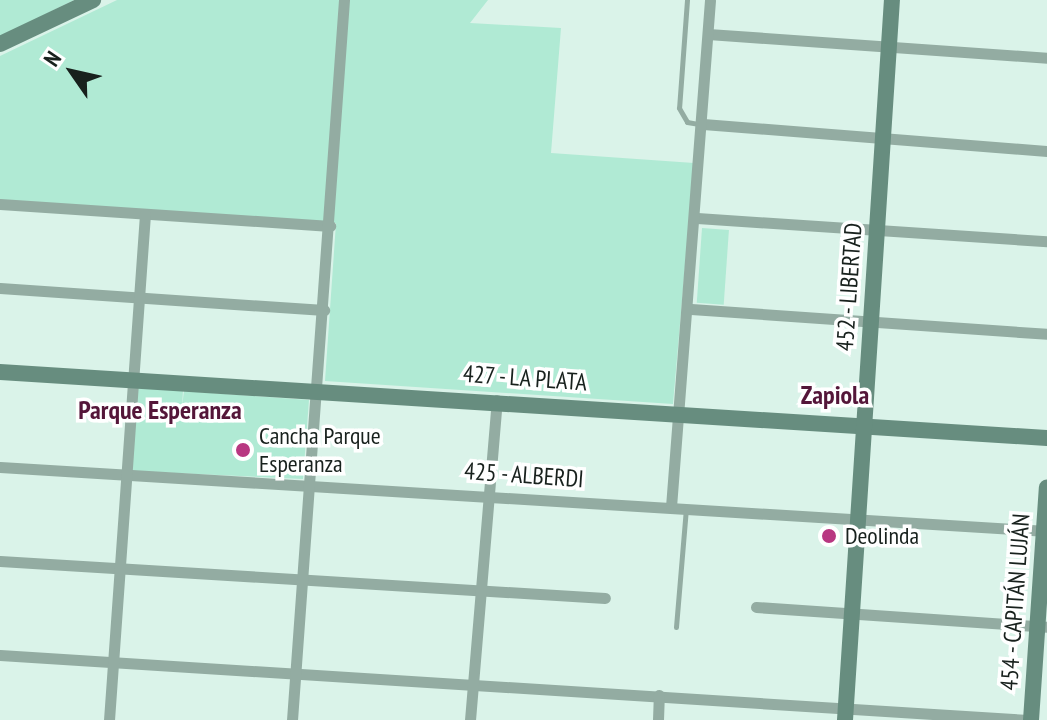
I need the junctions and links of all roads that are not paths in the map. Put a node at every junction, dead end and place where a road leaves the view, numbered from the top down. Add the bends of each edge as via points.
1 (93, 0) edge
2 (344, 0) edge
3 (687, 0) edge
4 (710, 0) edge
5 (892, 0) edge
6 (708, 34) junction
7 (0, 44) edge
8 (889, 46) junction
9 (1047, 58) edge
10 (703, 124) junction
11 (883, 140) junction
12 (1047, 151) edge
13 (0, 204) edge
14 (145, 214) junction
15 (697, 218) junction
16 (330, 226) junction
17 (877, 229) junction
18 (1047, 241) edge
19 (0, 288) edge
20 (140, 298) junction
21 (691, 309) junction
22 (324, 310) junction
23 (871, 323) junction
24 (1047, 334) edge
25 (0, 372) edge
26 (131, 382) junction
27 (318, 391) junction
28 (497, 399) junction
29 (679, 413) junction
30 (865, 425) junction
31 (1047, 438) edge
32 (0, 467) edge
33 (126, 477) junction
34 (312, 486) junction
35 (1047, 488) edge
36 (488, 495) junction
37 (671, 507) junction
38 (686, 507) junction
39 (857, 518) junction
40 (1046, 531) edge
41 (0, 561) edge
42 (118, 571) junction
43 (303, 580) junction
44 (480, 590) junction
45 (605, 598) dead end
46 (756, 607) dead end
47 (851, 613) junction
48 (676, 627) dead end
49 (1042, 627) edge
50 (0, 655) edge
51 (113, 663) junction
52 (297, 675) junction
53 (473, 685) junction
54 (659, 695) junction
55 (845, 714) edge
56 (109, 720) edge
57 (292, 720) edge
58 (470, 720) edge
59 (658, 720) edge
60 (1030, 720) edge

1 - 7 street
2 - 16 street
3 - 10 lane via 679,108 687,122
4 - 6 street
5 - 8 street, 452 - LIBERTAD
6 - 8 street
6 - 10 street
8 - 9 street
8 - 11 street, 452 - LIBERTAD
10 - 11 street
10 - 15 street
11 - 12 street
11 - 17 street, 452 - LIBERTAD
13 - 14 street
14 - 16 street
14 - 20 street
15 - 17 street
15 - 21 street
16 - 22 street
17 - 18 street
17 - 23 street, 452 - LIBERTAD
19 - 20 street
20 - 22 street
20 - 26 street
21 - 23 street
21 - 29 street
22 - 27 street
23 - 24 street
23 - 30 street, 452 - LIBERTAD
25 - 26 street, 427 - LA PLATA
26 - 27 street, 427 - LA PLATA
26 - 33 street
27 - 28 street, 427 - LA PLATA
27 - 34 street
28 - 29 street, 427 - LA PLATA
28 - 36 street
29 - 30 street, 427 - LA PLATA
29 - 37 street
30 - 31 street, 427 - LA PLATA
30 - 39 street, 452 - LIBERTAD
32 - 33 street, 425 - ALBERDI
33 - 34 street, 425 - ALBERDI
33 - 42 street
34 - 36 street, 425 - ALBERDI
34 - 43 street
35 - 40 street, 454 - CAPITÁN LUJÁN
36 - 37 street, 425 - ALBERDI
36 - 44 street
37 - 38 street, 425 - ALBERDI
38 - 39 street, 425 - ALBERDI
38 - 48 lane
39 - 40 street, 425 - ALBERDI
39 - 47 street, 452 - LIBERTAD
40 - 49 street, 454 - CAPITÁN LUJÁN
41 - 42 street
42 - 43 street
42 - 51 street
43 - 44 street
43 - 52 street
44 - 45 street
44 - 53 street
46 - 47 street
47 - 49 street
47 - 55 street, 452 - LIBERTAD
49 - 60 street, 454 - CAPITÁN LUJÁN
50 - 51 street
51 - 52 street
51 - 56 street
52 - 53 street
52 - 57 street
53 - 54 street
53 - 58 street
54 - 55 street
54 - 59 street
55 - 60 street

